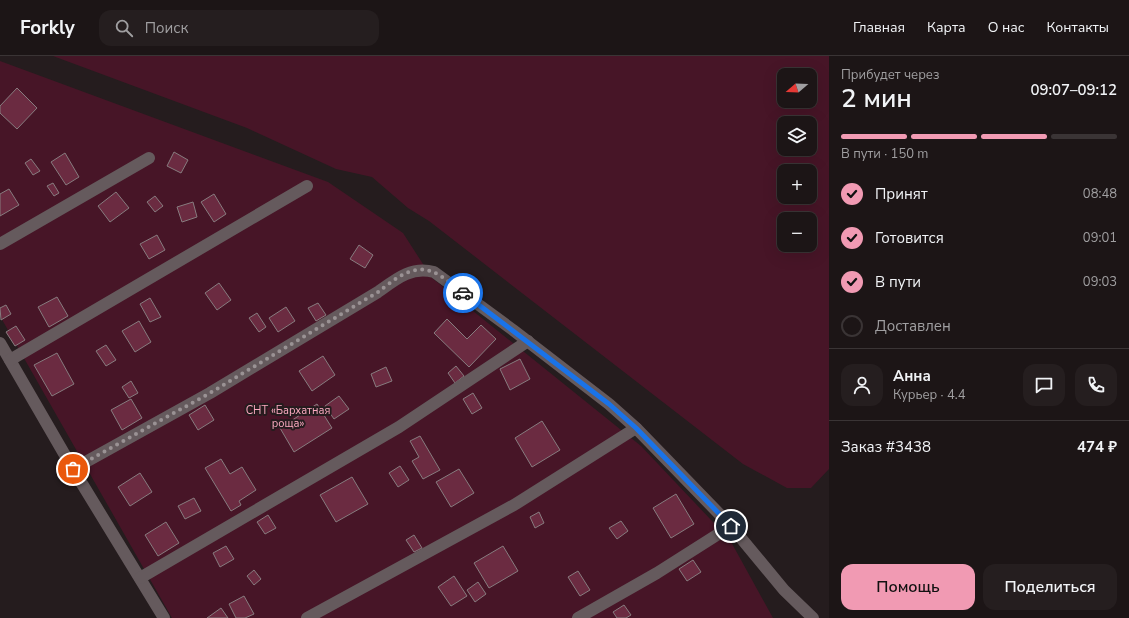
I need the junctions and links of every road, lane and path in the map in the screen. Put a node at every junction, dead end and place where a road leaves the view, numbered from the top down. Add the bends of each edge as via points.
1 (149, 158) dead end
2 (307, 186) dead end
3 (0, 244) edge
4 (528, 341) junction
5 (0, 343) edge
6 (10, 360) junction
7 (636, 428) junction
8 (73, 469) junction
9 (731, 526) junction
10 (140, 578) junction
11 (164, 618) edge
12 (307, 618) edge
13 (578, 618) edge
14 (813, 618) edge

1 - 3 lane
2 - 6 lane
4 - 7 lane
4 - 8 lane via 434,272 423,269 404,273 378,292 217,389
4 - 10 lane via 400,427
5 - 6 lane
6 - 8 lane
7 - 9 lane
7 - 12 lane via 514,505
8 - 10 lane
9 - 13 lane via 657,573
9 - 14 lane via 784,590
10 - 11 lane

